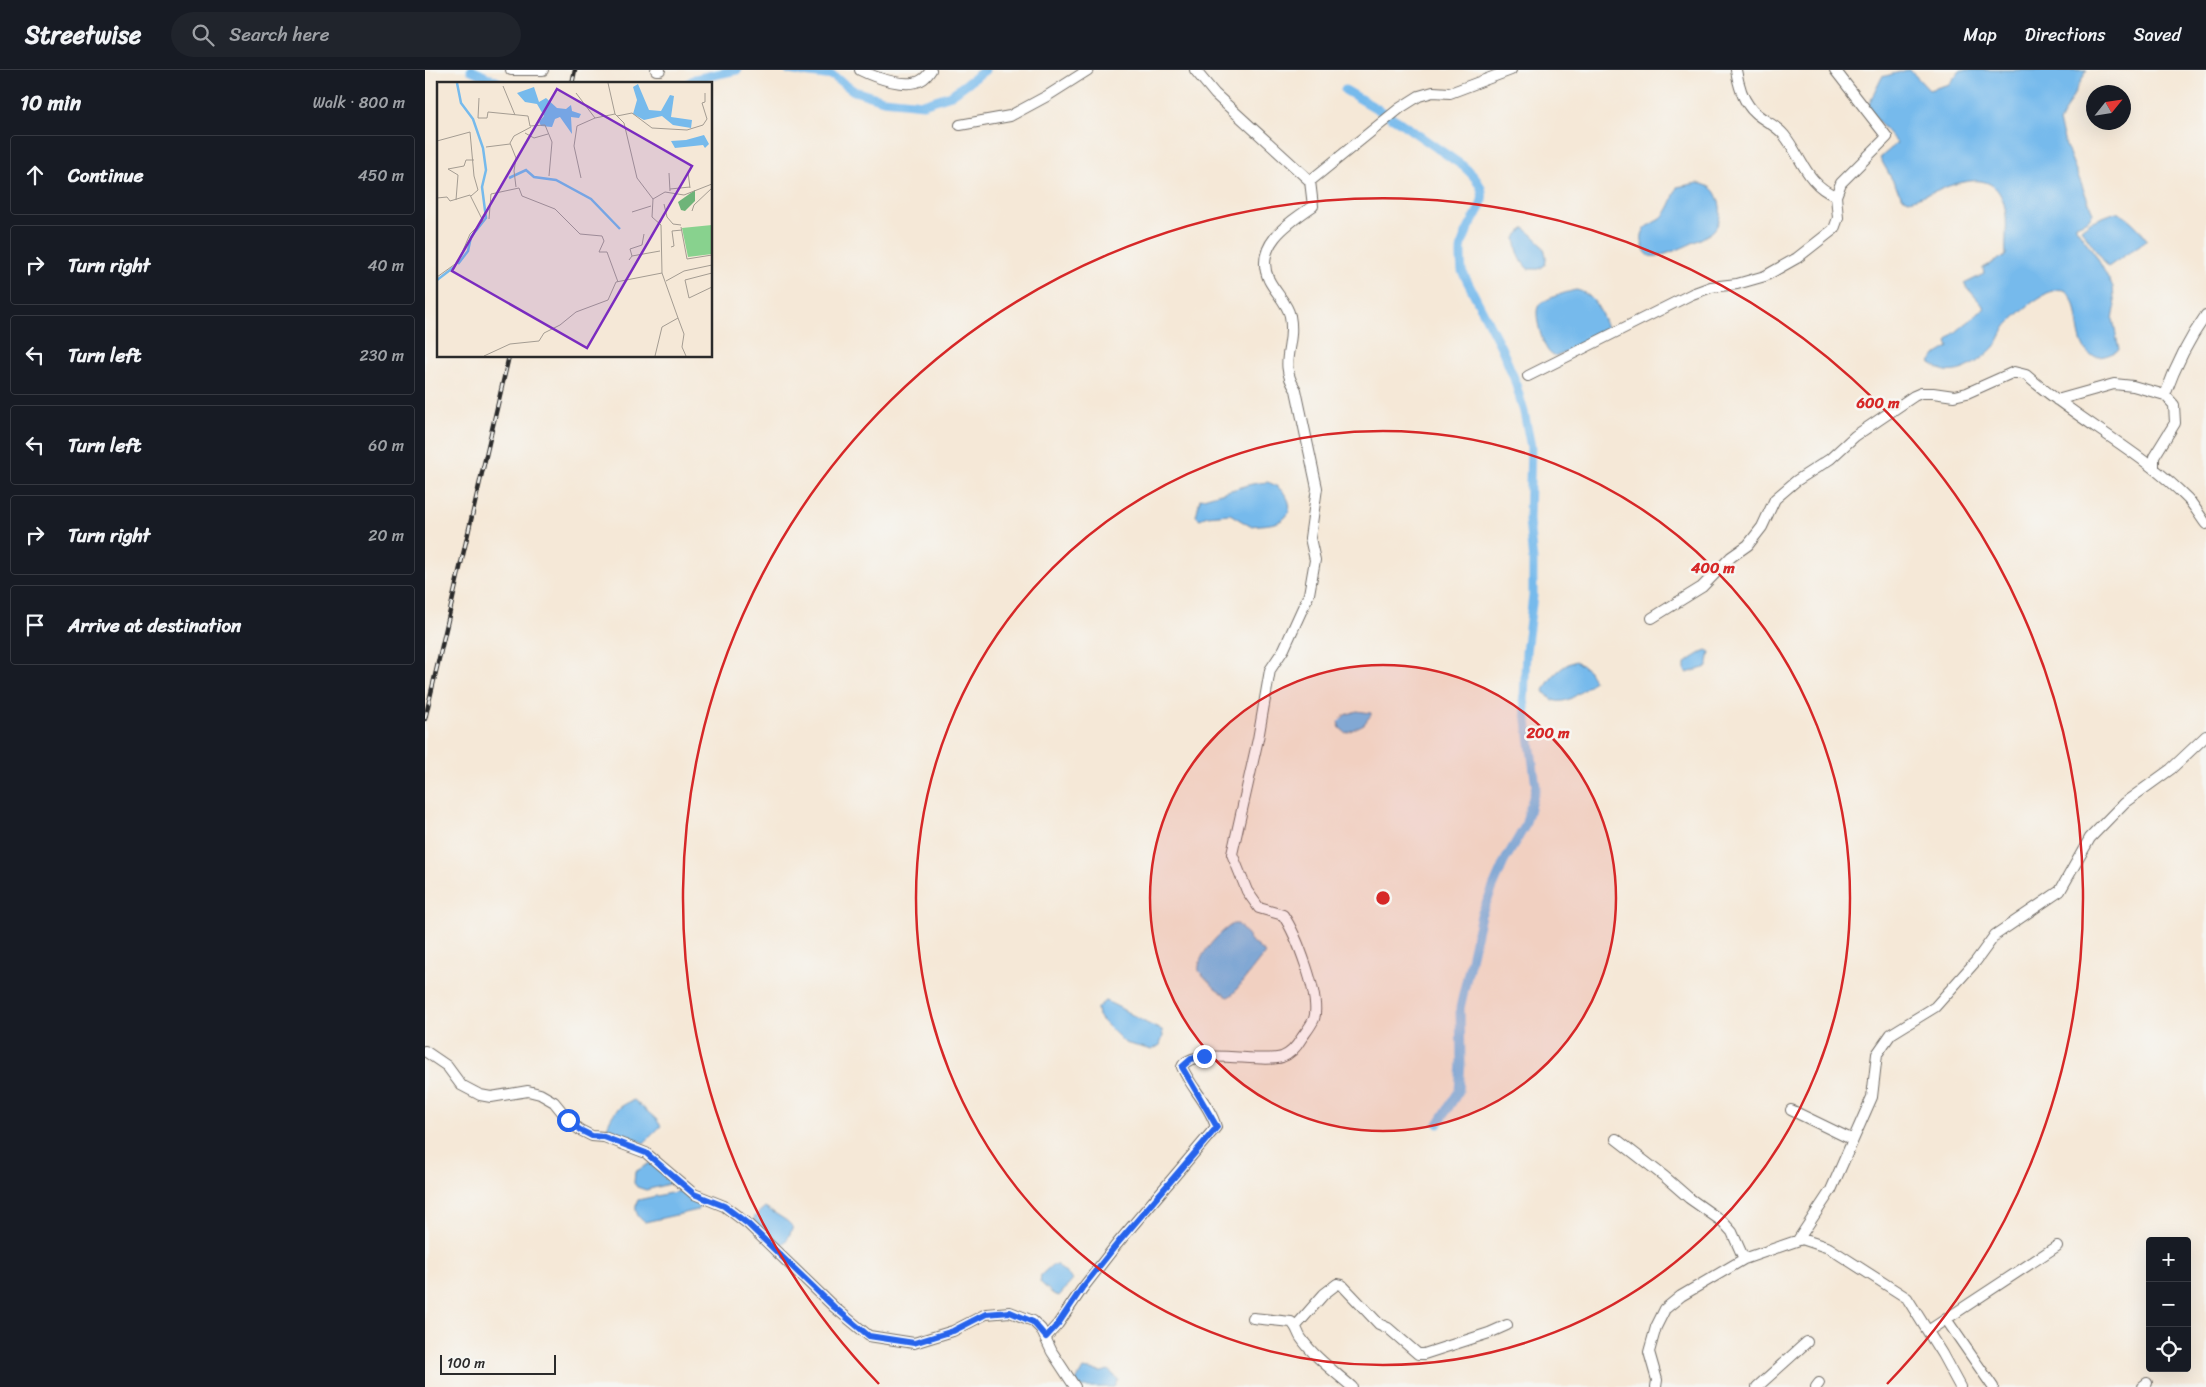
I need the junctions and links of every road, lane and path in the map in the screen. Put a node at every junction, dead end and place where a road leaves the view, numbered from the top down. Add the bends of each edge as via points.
1 (511, 70) edge
2 (543, 70) edge
3 (860, 70) edge
4 (931, 70) edge
5 (1088, 70) edge
6 (1195, 70) edge
7 (1511, 70) edge
8 (1736, 70) edge
9 (1835, 70) edge
10 (960, 124) dead end
11 (1310, 181) junction
12 (1835, 196) junction
13 (2206, 315) edge
14 (1529, 376) dead end
15 (2165, 395) junction
16 (2057, 400) junction
17 (2154, 468) junction
18 (2206, 524) edge
19 (1652, 618) dead end
20 (2206, 736) edge
21 (425, 1051) edge
22 (1791, 1110) dead end
23 (1616, 1139) dead end
24 (1853, 1140) junction
25 (1798, 1240) junction
26 (2057, 1246) dead end
27 (1744, 1259) junction
28 (1253, 1318) dead end
29 (1946, 1319) junction
30 (1507, 1325) dead end
31 (1296, 1326) junction
32 (1928, 1331) junction
33 (1046, 1337) junction
34 (1807, 1342) dead end
35 (1075, 1387) edge
36 (1352, 1387) edge
37 (1655, 1387) edge
38 (1757, 1387) edge
39 (1960, 1387) edge
40 (1993, 1387) edge

1 - 2 street
3 - 4 street via 898,83 921,80
5 - 10 street via 1009,116
6 - 11 street via 1215,94
7 - 11 street via 1450,93 1425,93 1400,108
8 - 12 street via 1738,84 1755,114 1784,135 1806,172
9 - 12 street via 1887,137 1841,182
11 - 33 street via 1313,206 1280,231 1266,250 1264,267 1290,314 1286,364 1289,379 1296,390 1317,488 1310,538 1315,560 1309,594 1270,670 1259,739 1232,854 1247,891 1259,908 1283,915 1291,926 1313,989 1314,1020 1296,1046 1283,1056 1267,1059 1204,1056 1183,1064 1186,1075 1217,1127 1111,1251
12 - 14 street via 1838,218 1834,229 1797,258 1765,276 1692,294
13 - 15 street via 2172,374
15 - 16 street via 2114,384
15 - 17 street via 2175,405 2175,423 2154,457
16 - 17 street
16 - 19 street via 2026,375 2014,372 1967,393 1954,396 1921,393 1914,396 1855,436 1830,459 1775,499 1748,545 1731,557 1703,587
17 - 18 street via 2189,501
20 - 24 street via 2171,769 2124,803 2090,838 2060,891 1995,935 1935,1007 1891,1034 1877,1054 1872,1097
21 - 33 street via 447,1066 461,1085 480,1095 491,1097 528,1091 540,1094 554,1102 580,1130 646,1153 694,1194 724,1206 748,1224 869,1336 914,1343 953,1331 986,1314 1010,1312 1033,1322
22 - 24 street
23 - 27 street via 1723,1222
24 - 25 street via 1831,1190
25 - 27 street
25 - 32 street via 1829,1248 1907,1298
26 - 29 street
27 - 37 street via 1665,1309 1649,1352 1657,1380
28 - 31 street via 1286,1320
29 - 32 street
29 - 40 street
30 - 31 street via 1418,1354 1379,1324 1342,1285 1337,1284
31 - 36 street via 1301,1338
32 - 39 street
33 - 35 street
34 - 38 street

